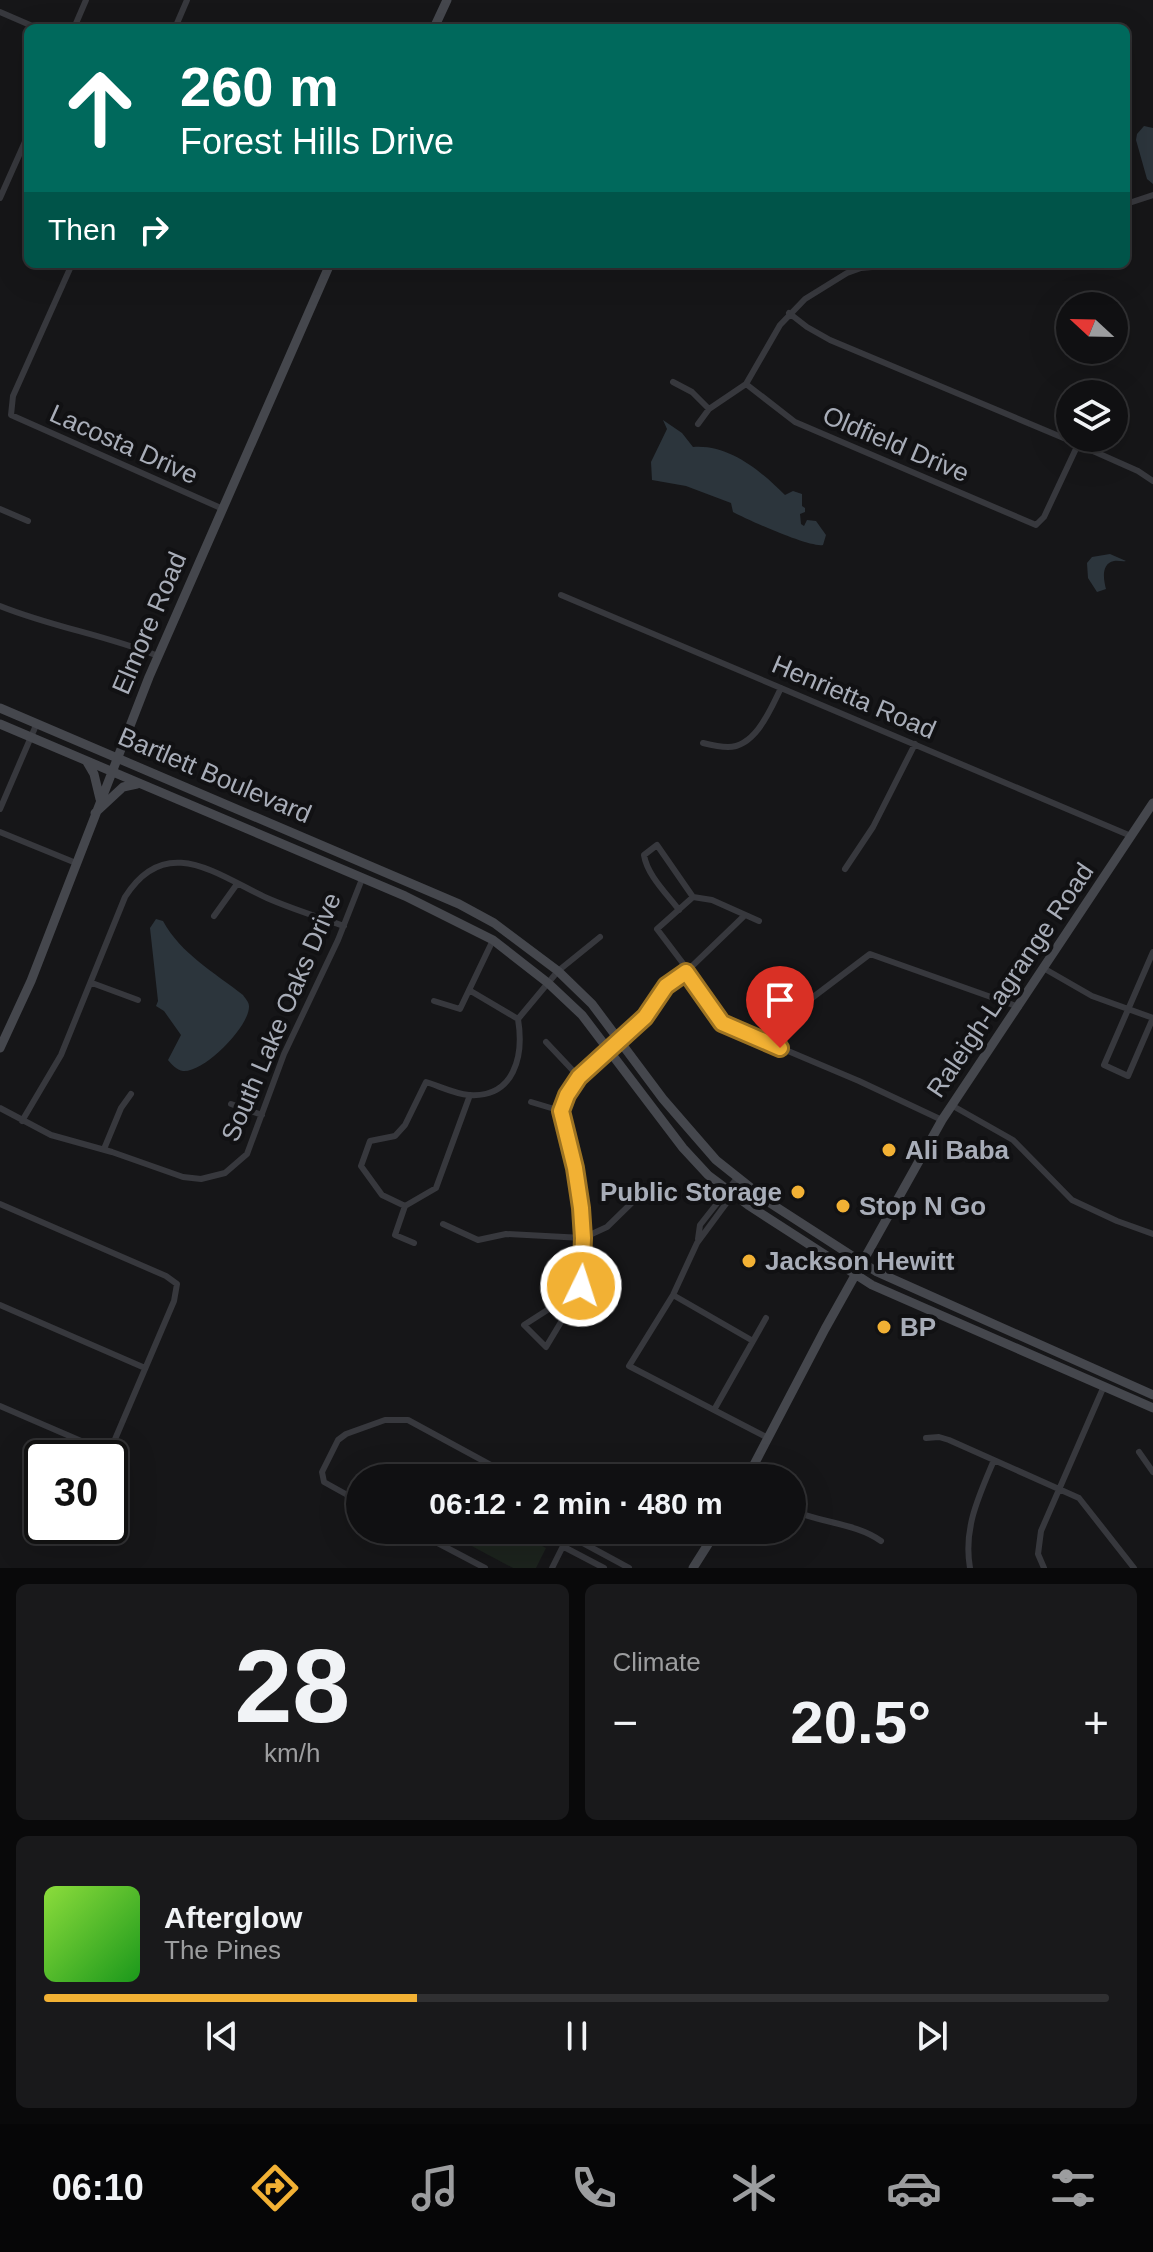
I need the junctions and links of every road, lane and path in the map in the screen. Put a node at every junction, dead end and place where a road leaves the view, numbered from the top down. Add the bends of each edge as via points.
1 (86, 0) edge
2 (187, 0) edge
3 (447, 0) edge
4 (0, 12) edge
5 (28, 24) edge
6 (76, 24) edge
7 (177, 24) edge
8 (436, 24) edge
9 (24, 144) edge
10 (1153, 195) edge
11 (0, 198) edge
12 (1130, 203) edge
13 (70, 268) edge
14 (328, 268) edge
15 (861, 268) edge
16 (789, 313) junction
17 (673, 382) dead end
18 (746, 384) junction
19 (709, 409) junction
20 (698, 424) dead end
21 (1056, 431) edge
22 (1075, 452) edge
23 (1101, 452) edge
24 (1153, 481) edge
25 (0, 509) edge
26 (223, 509) junction
27 (28, 521) dead end
28 (561, 595) dead end
29 (0, 606) edge
30 (158, 656) junction
31 (781, 688) junction
32 (0, 708) edge
33 (37, 723) junction
34 (0, 724) edge
35 (31, 737) junction
36 (703, 743) dead end
37 (915, 744) junction
38 (118, 757) junction
39 (85, 760) junction
40 (112, 771) junction
41 (140, 783) junction
42 (100, 799) junction
43 (1153, 803) edge
44 (0, 809) edge
45 (93, 815) junction
46 (264, 820) junction
47 (0, 832) edge
48 (258, 834) junction
49 (1131, 836) junction
50 (76, 863) junction
51 (845, 869) dead end
52 (362, 879) junction
53 (237, 884) junction
54 (693, 897) junction
55 (459, 904) junction
56 (679, 910) junction
57 (214, 916) dead end
58 (744, 916) junction
59 (453, 919) junction
60 (759, 921) dead end
61 (344, 926) junction
62 (600, 937) dead end
63 (493, 940) junction
64 (1152, 952) edge
65 (1045, 969) junction
66 (687, 971) junction
67 (553, 977) junction
68 (92, 983) junction
69 (469, 990) junction
70 (138, 1000) dead end
71 (434, 1001) dead end
72 (1019, 1007) junction
73 (1128, 1008) junction
74 (1153, 1018) edge
75 (518, 1019) junction
76 (546, 1042) dead end
77 (614, 1045) junction
78 (0, 1048) edge
79 (780, 1048) junction
80 (579, 1077) junction
81 (131, 1094) dead end
82 (470, 1095) junction
83 (531, 1102) dead end
84 (231, 1104) dead end
85 (953, 1106) junction
86 (0, 1108) edge
87 (561, 1111) junction
88 (262, 1115) junction
89 (942, 1120) junction
90 (22, 1121) junction
91 (104, 1149) junction
92 (740, 1180) junction
93 (652, 1183) dead end
94 (730, 1192) junction
95 (770, 1203) junction
96 (0, 1204) edge
97 (405, 1206) junction
98 (762, 1215) junction
99 (443, 1224) dead end
100 (812, 1231) junction
101 (1153, 1234) edge
102 (583, 1238) junction
103 (804, 1242) junction
104 (414, 1243) dead end
105 (863, 1263) junction
106 (856, 1275) junction
107 (673, 1295) junction
108 (0, 1305) edge
109 (563, 1311) junction
110 (766, 1318) dead end
111 (753, 1341) junction
112 (145, 1368) junction
113 (1108, 1375) junction
114 (1103, 1387) junction
115 (1153, 1395) edge
116 (0, 1406) edge
117 (1153, 1408) edge
118 (714, 1410) junction
119 (768, 1438) junction
120 (926, 1438) dead end
121 (73, 1440) edge
122 (115, 1440) edge
123 (1139, 1452) dead end
124 (994, 1460) junction
125 (489, 1464) edge
126 (754, 1464) edge
127 (1153, 1472) edge
128 (1059, 1488) junction
129 (346, 1494) edge
130 (806, 1516) edge
131 (881, 1541) dead end
132 (440, 1544) edge
133 (565, 1544) edge
134 (586, 1544) edge
135 (708, 1544) edge
136 (564, 1547) junction
137 (619, 1566) edge
138 (485, 1568) edge
139 (552, 1568) edge
140 (604, 1568) edge
141 (629, 1568) edge
142 (693, 1568) edge
143 (970, 1568) edge
144 (1044, 1568) edge
145 (1134, 1568) edge

1 - 6 street
2 - 7 street
3 - 8 main road
4 - 5 street
9 - 11 street
10 - 12 street
13 - 26 street, Lacosta Drive via 10,413
14 - 26 main road, Elmore Road
15 - 16 street via 811,294
16 - 18 street
16 - 21 street via 830,340
17 - 19 street
18 - 19 street
18 - 22 street, Oldfield Drive via 795,422 1027,523 1039,524
19 - 20 street
23 - 24 street
25 - 27 street
26 - 30 main road, Elmore Road
28 - 31 street, Henrietta Road
29 - 30 street
30 - 38 main road, Elmore Road
31 - 36 street via 768,714 743,743
31 - 37 street, Henrietta Road
32 - 33 main road, Bartlett Boulevard
33 - 35 street
33 - 38 main road, Bartlett Boulevard
34 - 35 main road, Bartlett Boulevard
35 - 39 main road, Bartlett Boulevard
35 - 44 street
37 - 49 street, Henrietta Road
37 - 51 street
38 - 40 main road, Elmore Road
38 - 46 main road, Bartlett Boulevard
39 - 40 main road, Bartlett Boulevard
39 - 42 main road
40 - 41 main road, Bartlett Boulevard
40 - 42 main road, Elmore Road
41 - 45 main road via 123,787
41 - 48 main road, Bartlett Boulevard
42 - 45 main road, Elmore Road
43 - 49 main road, Raleigh-Lagrange Road
45 - 50 main road, Elmore Road
46 - 48 main road
46 - 55 main road, Bartlett Boulevard
47 - 50 street
48 - 52 main road, Bartlett Boulevard
49 - 65 main road, Raleigh-Lagrange Road
50 - 78 main road, Elmore Road
52 - 59 main road, Bartlett Boulevard
52 - 61 street, South Lake Oaks Drive
53 - 57 street
53 - 61 street
53 - 68 street via 191,863 155,868 125,897
54 - 56 street
54 - 56 street via 657,845 644,855
54 - 58 street
55 - 59 main road
55 - 67 main road, Bartlett Boulevard via 494,923
56 - 66 street via 657,929
58 - 60 street
58 - 66 street
59 - 63 main road, Bartlett Boulevard
61 - 88 street, South Lake Oaks Drive via 290,1040
62 - 67 street
63 - 67 main road, Bartlett Boulevard
63 - 69 street
64 - 73 street
65 - 72 main road, Raleigh-Lagrange Road
65 - 73 street via 1092,996
66 - 77 street via 666,986 645,1017
66 - 79 street via 722,1023
67 - 75 street
67 - 77 main road
67 - 77 main road via 592,1004
68 - 70 street
68 - 90 street via 61,1055
69 - 71 street via 460,1009
69 - 75 street
72 - 79 street via 870,954 804,1004
72 - 85 main road, Raleigh-Lagrange Road
73 - 74 street
73 - 74 street via 1104,1065 1128,1076
75 - 82 street via 521,1040 507,1083
76 - 80 street
77 - 80 street
77 - 92 main road
77 - 94 main road via 683,1148
79 - 89 street
80 - 87 street
81 - 91 street
82 - 97 street via 436,1188
82 - 97 street via 426,1082 395,1136 370,1141 361,1166 382,1195
83 - 87 street
84 - 88 street
85 - 89 main road, Raleigh-Lagrange Road
85 - 101 street via 1013,1140 1072,1200
86 - 90 street
87 - 102 street via 575,1168
88 - 91 street, South Lake Oaks Drive via 247,1154 213,1177 190,1179
89 - 105 main road, Raleigh-Lagrange Road
90 - 91 street
92 - 94 street
92 - 95 main road
93 - 102 street via 607,1227
94 - 98 main road
94 - 107 street via 700,1225
95 - 98 main road
95 - 100 main road
96 - 112 street via 177,1284
97 - 104 street via 395,1235
98 - 103 main road
99 - 102 street via 478,1240 506,1234
100 - 103 main road
100 - 105 main road
102 - 109 street via 581,1286
103 - 106 main road
105 - 106 main road, Raleigh-Lagrange Road
105 - 113 main road
106 - 114 main road
106 - 119 main road, Raleigh-Lagrange Road
107 - 111 street
107 - 118 street via 629,1366
108 - 112 street
109 - 109 street via 546,1347 524,1325 552,1307
110 - 111 street
111 - 118 street
112 - 122 street
113 - 114 street
113 - 115 main road
114 - 117 main road
114 - 128 street
116 - 121 street
118 - 119 street
119 - 126 main road, Raleigh-Lagrange Road
120 - 124 street via 939,1437
123 - 127 street
124 - 128 street
124 - 143 street via 971,1515
125 - 129 street via 408,1420 385,1420 338,1440 321,1477
128 - 144 street via 1039,1539
128 - 145 street via 1082,1501
130 - 131 street
132 - 138 street
133 - 136 street
134 - 137 street
135 - 142 main road
136 - 139 street
136 - 140 street
137 - 141 street

